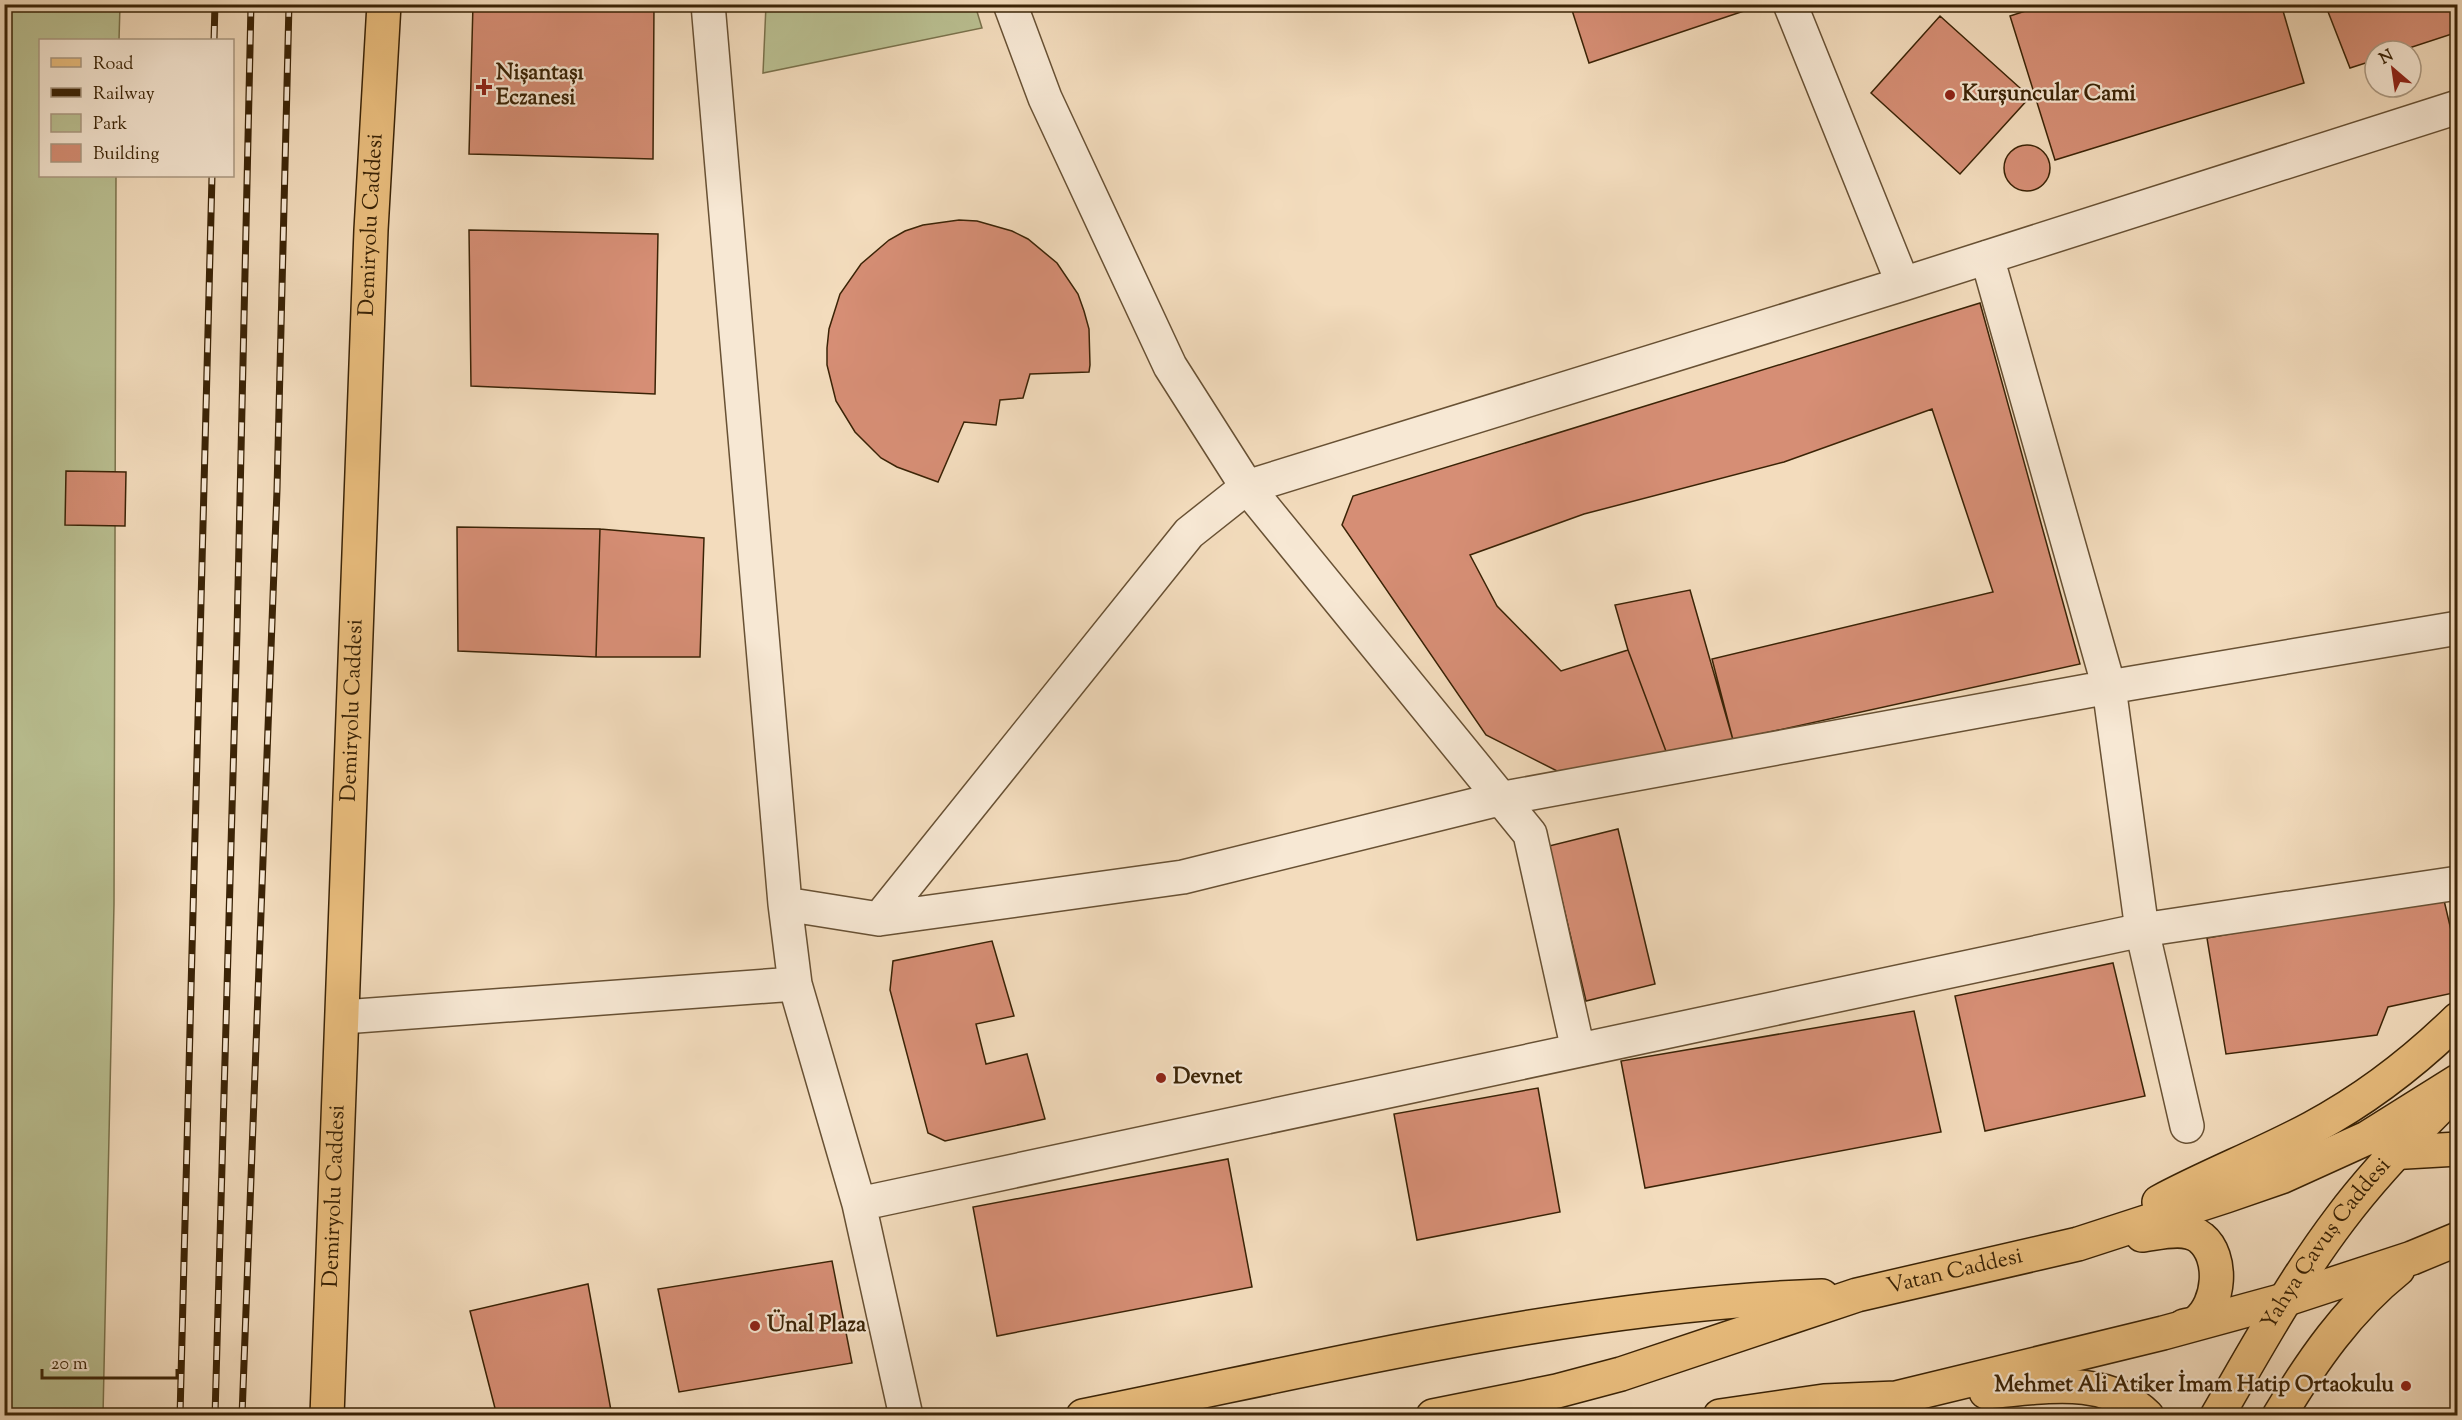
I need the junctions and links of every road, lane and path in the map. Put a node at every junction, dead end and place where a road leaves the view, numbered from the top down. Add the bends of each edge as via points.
1 (384, 4) edge
2 (708, 4) edge
3 (1010, 4) edge
4 (1790, 4) edge
5 (2457, 106) edge
6 (1987, 257) junction
7 (1903, 284) junction
8 (1247, 487) junction
9 (2457, 628) edge
10 (2109, 687) junction
11 (1499, 799) junction
12 (2457, 883) edge
13 (785, 904) junction
14 (879, 919) junction
15 (2142, 930) junction
16 (795, 984) junction
17 (344, 1017) junction
18 (2457, 1019) edge
19 (1578, 1050) junction
20 (2457, 1081) edge
21 (2457, 1089) edge
22 (2187, 1126) dead end
23 (2457, 1149) edge
24 (2397, 1151) junction
25 (2281, 1177) junction
26 (859, 1204) junction
27 (2457, 1239) edge
28 (2078, 1244) junction
29 (2457, 1250) edge
30 (2412, 1258) junction
31 (1857, 1295) junction
32 (2284, 1300) junction
33 (2163, 1333) junction
34 (1896, 1398) junction
35 (330, 1406) edge
36 (906, 1416) edge
37 (1083, 1416) edge
38 (1433, 1416) edge
39 (1720, 1416) edge
40 (1857, 1416) edge
41 (2147, 1416) edge
42 (2217, 1416) edge
43 (2279, 1416) edge

1 - 17 main road, Demiryolu Caddesi via 371,230
2 - 13 street
3 - 8 street via 1045,98 1170,366
4 - 7 street
5 - 6 street
6 - 7 street
6 - 10 street
7 - 8 street
8 - 11 street
8 - 14 street via 1189,533
9 - 10 street
10 - 11 street
10 - 15 street
11 - 14 street via 1183,877
11 - 19 street via 1530,834
12 - 15 street
13 - 14 street
13 - 16 street
15 - 19 street
15 - 22 street
16 - 17 street
16 - 26 street
17 - 35 main road, Demiryolu Caddesi
18 - 28 main road via 2388,1081 2344,1110
19 - 26 street
20 - 25 main road, Vatan Caddesi via 2367,1138
21 - 24 main road, Yahya Çavuş Caddesi
23 - 24 main road
24 - 25 main road
24 - 32 main road, Yahya Çavuş Caddesi via 2341,1218
25 - 28 main road, Vatan Caddesi
26 - 36 street
27 - 30 main road
28 - 31 main road, Vatan Caddesi
28 - 33 main road via 2177,1230 2200,1237 2217,1270 2213,1299 2197,1322
29 - 30 main road
30 - 32 main road
30 - 43 main road via 2370,1292 2343,1321
31 - 37 main road via 1746,1299 1583,1318
31 - 38 main road, Vatan Caddesi via 1620,1374
32 - 33 main road
32 - 42 main road, Yahya Çavuş Caddesi
33 - 34 main road
34 - 39 main road via 1824,1401
34 - 40 main road
34 - 41 main road via 2073,1386 2107,1389 2129,1399

